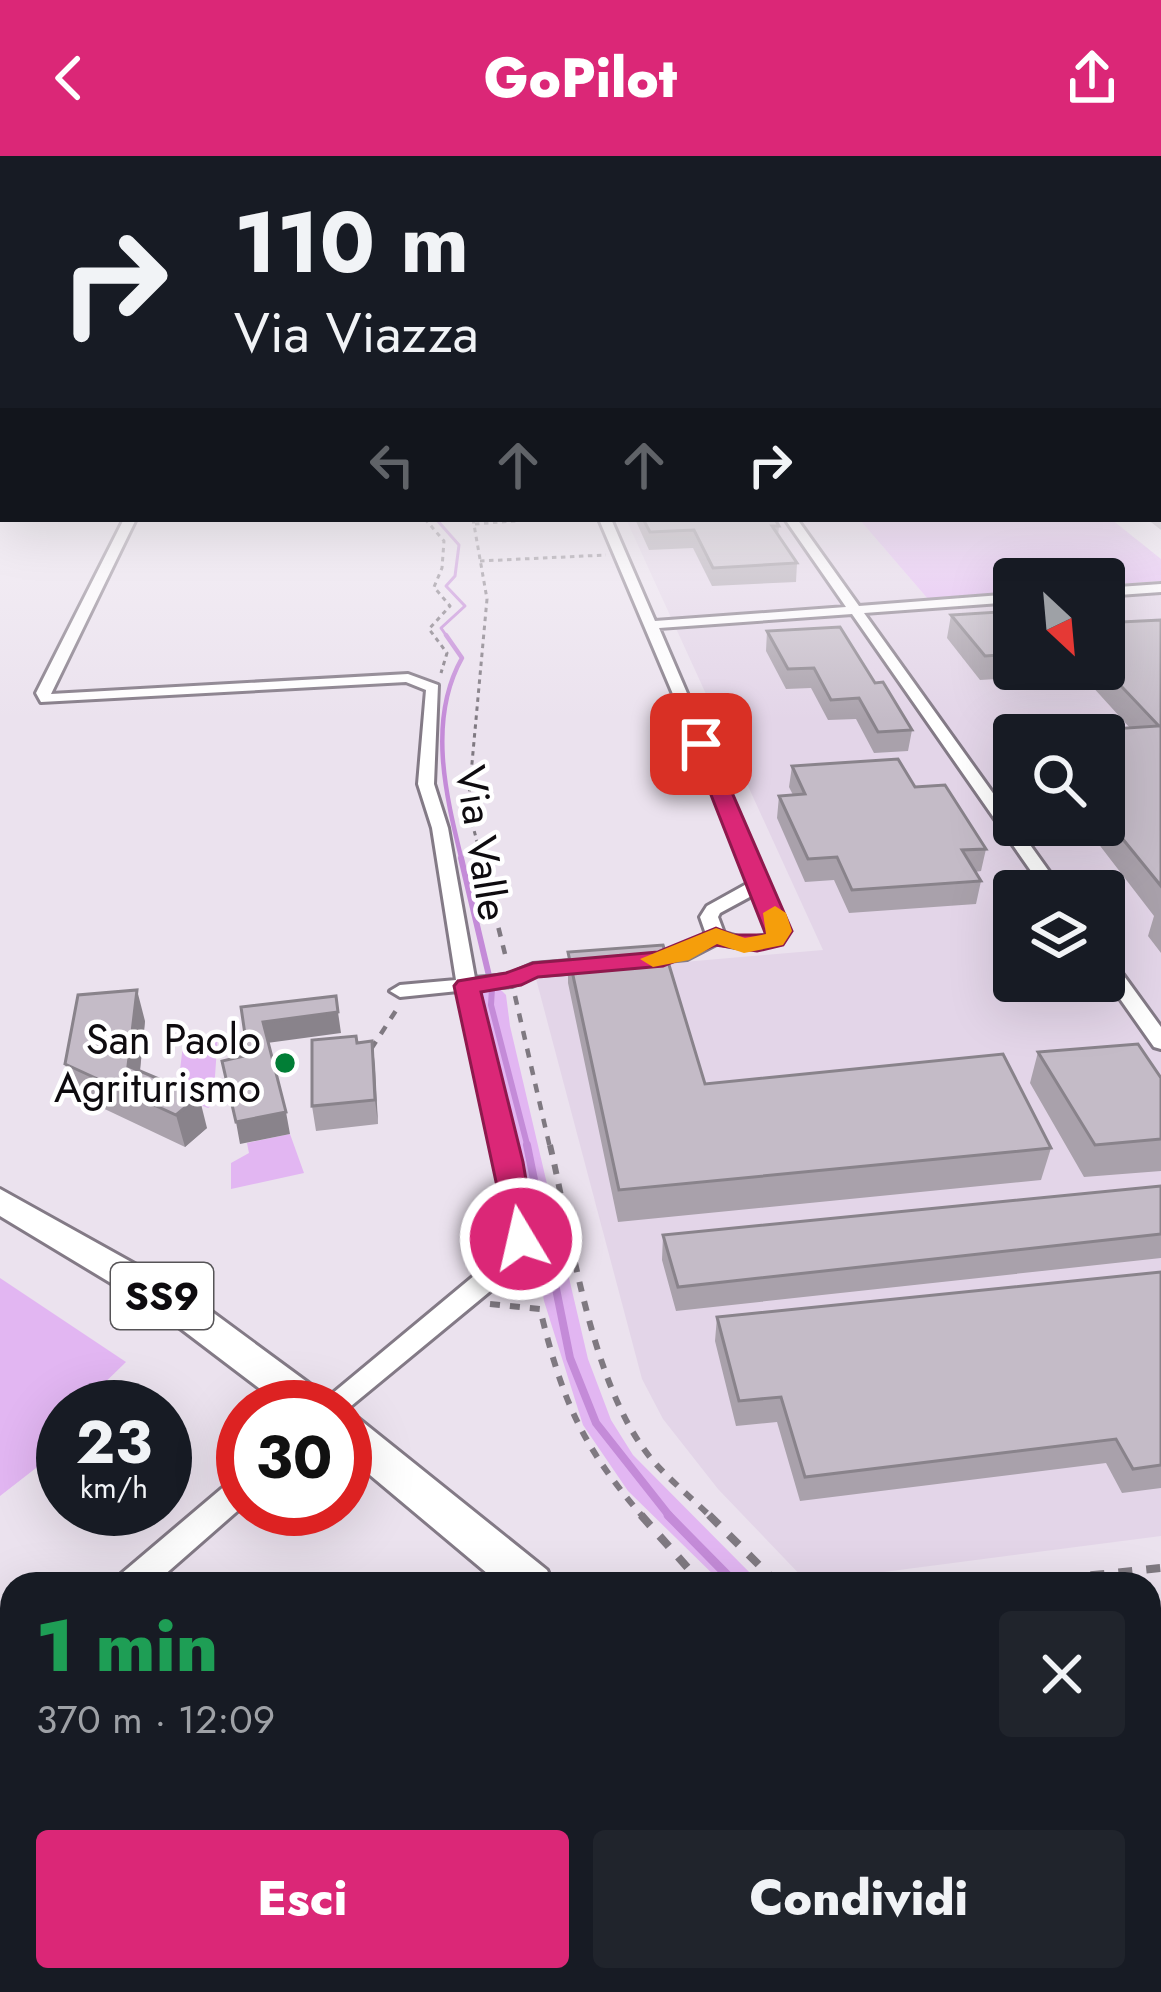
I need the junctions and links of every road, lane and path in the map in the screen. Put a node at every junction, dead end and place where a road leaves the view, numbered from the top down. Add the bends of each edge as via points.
1 (115, 549) edge
2 (443, 549) edge
3 (478, 549) edge
4 (618, 549) edge
5 (812, 549) edge
6 (620, 554) junction
7 (480, 561) junction
8 (1161, 588) edge
9 (1125, 591) edge
10 (993, 599) edge
11 (854, 609) junction
12 (650, 625) junction
13 (419, 680) junction
14 (1039, 870) edge
15 (760, 884) junction
16 (716, 936) junction
17 (512, 980) junction
18 (466, 986) junction
19 (1125, 991) edge
20 (403, 995) joint
21 (1161, 1042) edge
22 (367, 1060) edge
23 (0, 1201) edge
24 (468, 1295) junction
25 (285, 1380) edge
26 (371, 1380) edge
27 (372, 1447) edge
28 (216, 1511) edge
29 (1161, 1568) edge
30 (146, 1572) edge
31 (518, 1572) edge
32 (691, 1572) edge
33 (766, 1572) edge
34 (1122, 1572) edge

1 - 13 street via 46,699
2 - 13 path via 434,587 450,607 429,629 448,660 439,676
3 - 7 path
4 - 6 street
5 - 11 street
6 - 7 path
6 - 12 street
7 - 17 path via 488,599 468,807
8 - 9 street
10 - 11 street
11 - 12 street
11 - 14 street
12 - 15 street
13 - 18 street, Via Valle via 434,688 426,784
15 - 16 street via 713,910
15 - 16 street via 778,921 775,940 744,945
16 - 17 street via 663,958 533,970
17 - 18 street
17 - 33 path via 617,1405 643,1449
18 - 20 street
18 - 24 street, Via Valle via 521,1239
19 - 21 street
20 - 22 path
23 - 25 main road, SS9 via 79,1243
24 - 26 street
24 - 32 path via 540,1309 558,1385 598,1466
27 - 31 main road, SS9
28 - 30 street
29 - 34 path

